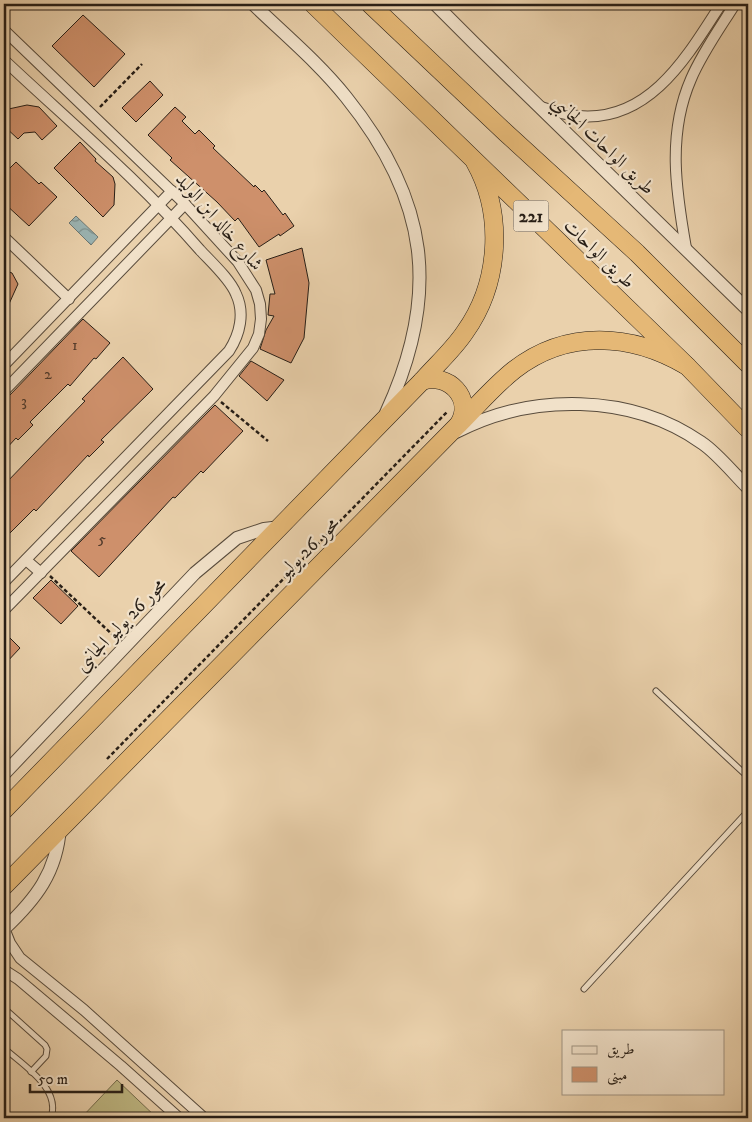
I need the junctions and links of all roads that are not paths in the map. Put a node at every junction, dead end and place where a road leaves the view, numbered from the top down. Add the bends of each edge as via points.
1 (253, 4) edge
2 (313, 4) edge
3 (370, 4) edge
4 (436, 4) edge
5 (721, 4) edge
6 (735, 4) edge
7 (5, 33) edge
8 (4, 60) edge
9 (676, 71) junction
10 (690, 81) junction
11 (538, 106) junction
12 (476, 162) junction
13 (172, 192) junction
14 (185, 204) junction
15 (160, 205) junction
16 (172, 217) junction
17 (4, 237) edge
18 (686, 248) junction
19 (69, 299) junction
20 (748, 310) edge
21 (748, 364) edge
22 (4, 365) edge
23 (686, 366) junction
24 (422, 381) junction
25 (4, 391) edge
26 (383, 421) junction
27 (459, 424) junction
28 (748, 429) edge
29 (445, 438) junction
30 (748, 488) edge
31 (280, 527) junction
32 (26, 560) junction
33 (42, 571) junction
34 (4, 582) edge
35 (4, 610) edge
36 (656, 691) dead end
37 (4, 774) edge
38 (748, 777) edge
39 (4, 810) edge
40 (748, 811) edge
41 (60, 827) junction
42 (4, 886) edge
43 (4, 928) edge
44 (4, 970) edge
45 (584, 989) dead end
46 (4, 1008) edge
47 (84, 1010) junction
48 (70, 1023) junction
49 (4, 1048) edge
50 (31, 1072) junction
51 (51, 1118) edge
52 (178, 1118) edge
53 (204, 1118) edge

1 - 26 street via 346,96 376,139 409,208 420,258 420,295 408,358
2 - 12 highway, طريق الواحات / 221
3 - 21 highway, طريق الواحات / 221 via 637,253
4 - 11 street, طريق الواحات الجانبي
5 - 9 street
6 - 10 street
7 - 13 street, شارع خالد ابن الوليد
8 - 15 street, شارع خالد ابن الوليد
9 - 10 street
9 - 11 street via 655,90 612,114 577,116
10 - 18 street via 679,120 674,158
11 - 18 street, طريق الواحات الجانبي
12 - 23 highway, طريق الواحات / 221
12 - 24 highway, محور 26 يوليو via 490,196 493,217 490,278 475,316 464,333
13 - 14 street, شارع خالد ابن الوليد
13 - 15 street
14 - 16 street
14 - 33 street, شارع خالد ابن الوليد via 238,262 256,290 260,304 259,334 253,348 214,396
15 - 16 street, شارع خالد ابن الوليد
15 - 19 street
16 - 25 street
16 - 32 street, شارع خالد ابن الوليد via 236,293 240,324 237,338 229,351
17 - 19 street
18 - 20 street, طريق الواحات الجانبي
19 - 22 street
23 - 27 highway, محور 26 يوليو via 654,349 618,341 582,341 564,345 546,351 515,370
23 - 28 highway, طريق الواحات / 221
24 - 26 highway, محور 26 يوليو
24 - 27 highway via 441,379 458,391 464,411
26 - 31 highway, محور 26 يوليو
27 - 29 highway, محور 26 يوليو
29 - 30 street via 489,417 529,407 562,404 612,407 659,421 696,439
29 - 41 highway, محور 26 يوليو
31 - 37 street, محور 26 يوليو الجانبى via 257,530 237,538 195,574
31 - 39 highway, محور 26 يوليو
32 - 33 street
32 - 34 street, شارع خالد ابن الوليد
33 - 35 street, شارع خالد ابن الوليد
36 - 38 lane
40 - 45 lane
41 - 42 highway, محور 26 يوليو
41 - 43 street via 56,855 45,881
43 - 47 street via 20,958
44 - 48 street
46 - 50 lane via 47,1049 46,1056
47 - 48 street
47 - 53 street
48 - 52 street
49 - 50 lane
50 - 51 lane via 50,1093 54,1105

